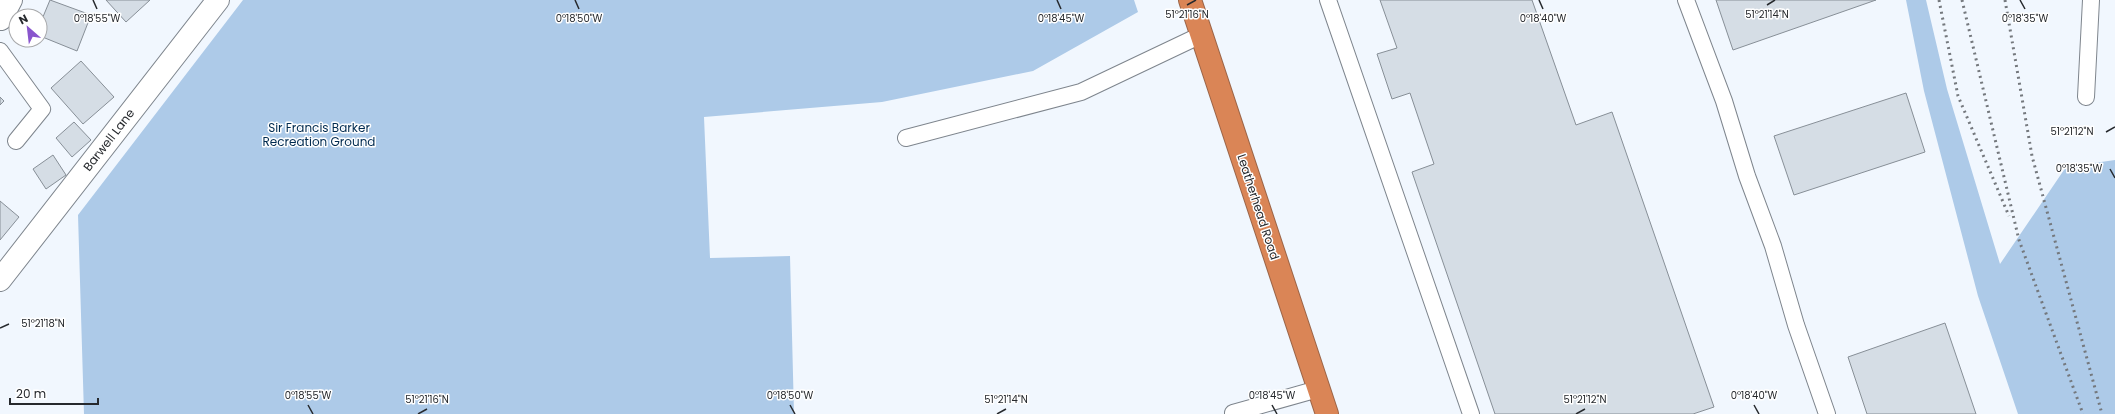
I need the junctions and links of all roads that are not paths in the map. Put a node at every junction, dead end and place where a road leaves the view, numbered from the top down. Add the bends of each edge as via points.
1 (11, 0) edge
2 (218, 0) edge
3 (1190, 0) edge
4 (1328, 0) edge
5 (1686, 0) edge
6 (2090, 0) edge
7 (0, 20) edge
8 (1200, 35) junction
9 (0, 52) edge
10 (2086, 97) dead end
11 (906, 138) dead end
12 (16, 141) dead end
13 (0, 280) edge
14 (1318, 389) junction
15 (1233, 413) dead end
16 (1327, 414) edge
17 (1471, 414) edge
18 (1827, 414) edge

1 - 7 street
2 - 13 street, Barwell Lane
3 - 8 highway, Leatherhead Road
4 - 17 lane
5 - 18 lane via 1724,101
6 - 10 lane
8 - 11 lane via 1081,92
8 - 14 highway, Leatherhead Road
9 - 12 lane via 42,109
14 - 15 lane
14 - 16 highway, Leatherhead Road

